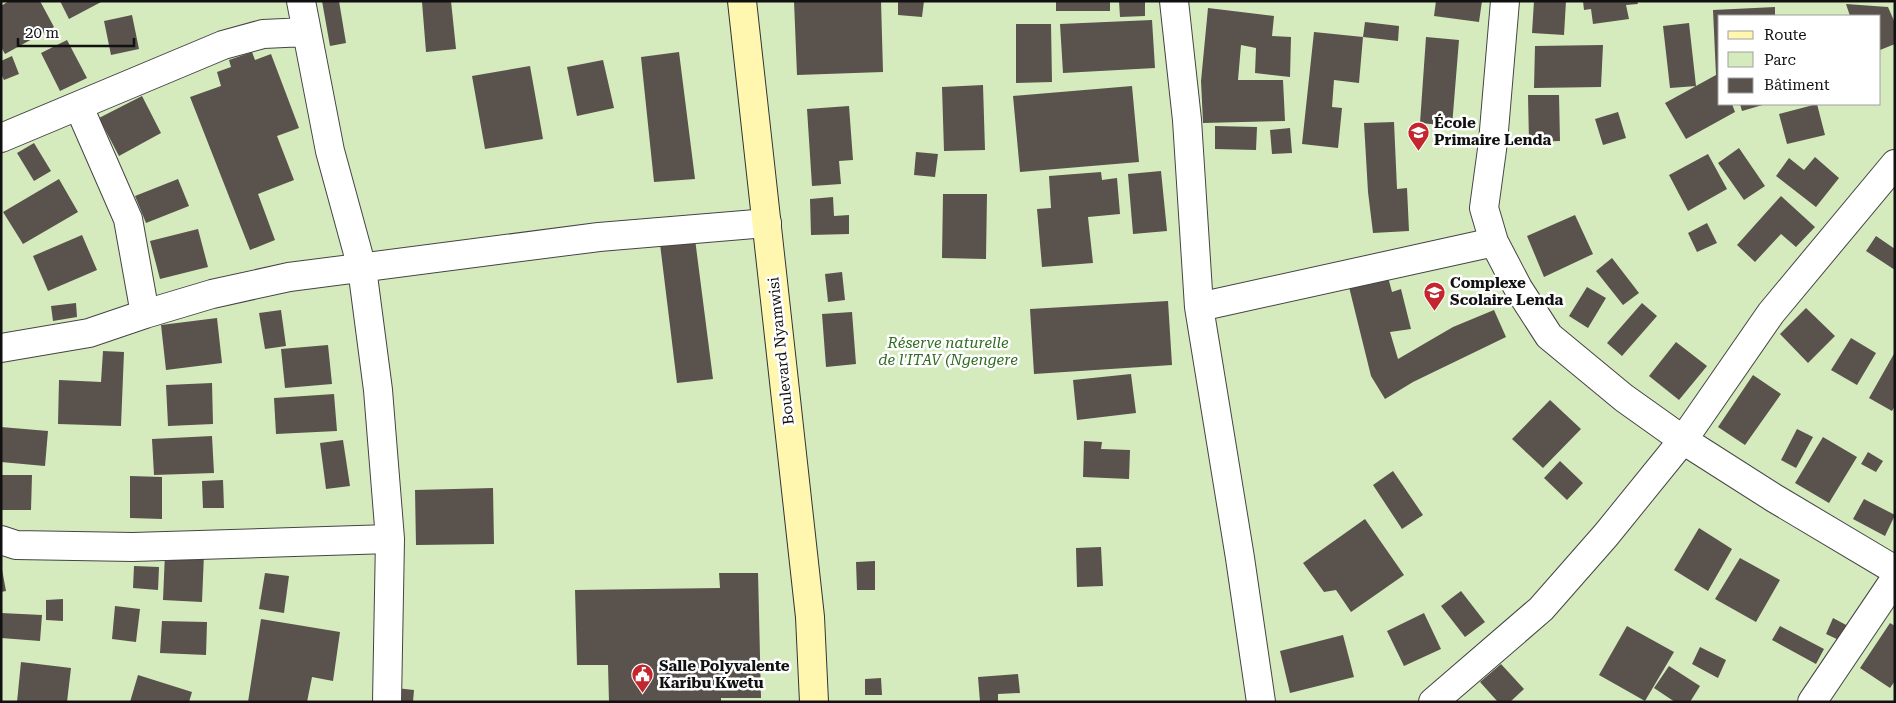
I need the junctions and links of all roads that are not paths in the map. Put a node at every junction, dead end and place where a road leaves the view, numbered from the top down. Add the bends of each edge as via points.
1 (301, 1) edge
2 (742, 1) edge
3 (1174, 1) edge
4 (1505, 1) edge
5 (306, 32) junction
6 (79, 107) junction
7 (1, 138) edge
8 (1895, 164) edge
9 (767, 223) junction
10 (1494, 242) junction
11 (362, 268) junction
12 (1199, 307) junction
13 (145, 314) junction
14 (1, 348) edge
15 (1683, 440) junction
16 (390, 539) junction
17 (1, 540) edge
18 (1895, 570) edge
19 (1895, 579) edge
20 (387, 702) edge
21 (814, 702) edge
22 (1261, 702) edge
23 (1433, 702) edge
24 (1812, 702) edge

1 - 5 street
2 - 9 main road, Boulevard Nyamwisi
3 - 12 street
4 - 10 street via 1484,208
5 - 6 street via 263,34 223,45
5 - 11 street via 330,151
6 - 7 street
6 - 13 street via 128,219
8 - 15 street via 1771,314
9 - 11 street via 599,237
9 - 21 main road, Boulevard Nyamwisi via 810,617
10 - 12 street
10 - 15 street via 1518,288 1549,336 1624,398
11 - 13 street via 289,277 212,294
11 - 16 street via 378,390
12 - 22 street
13 - 14 street via 90,333
15 - 18 street
15 - 23 street via 1541,609
16 - 17 street via 133,547 16,545
16 - 20 street
19 - 24 street

